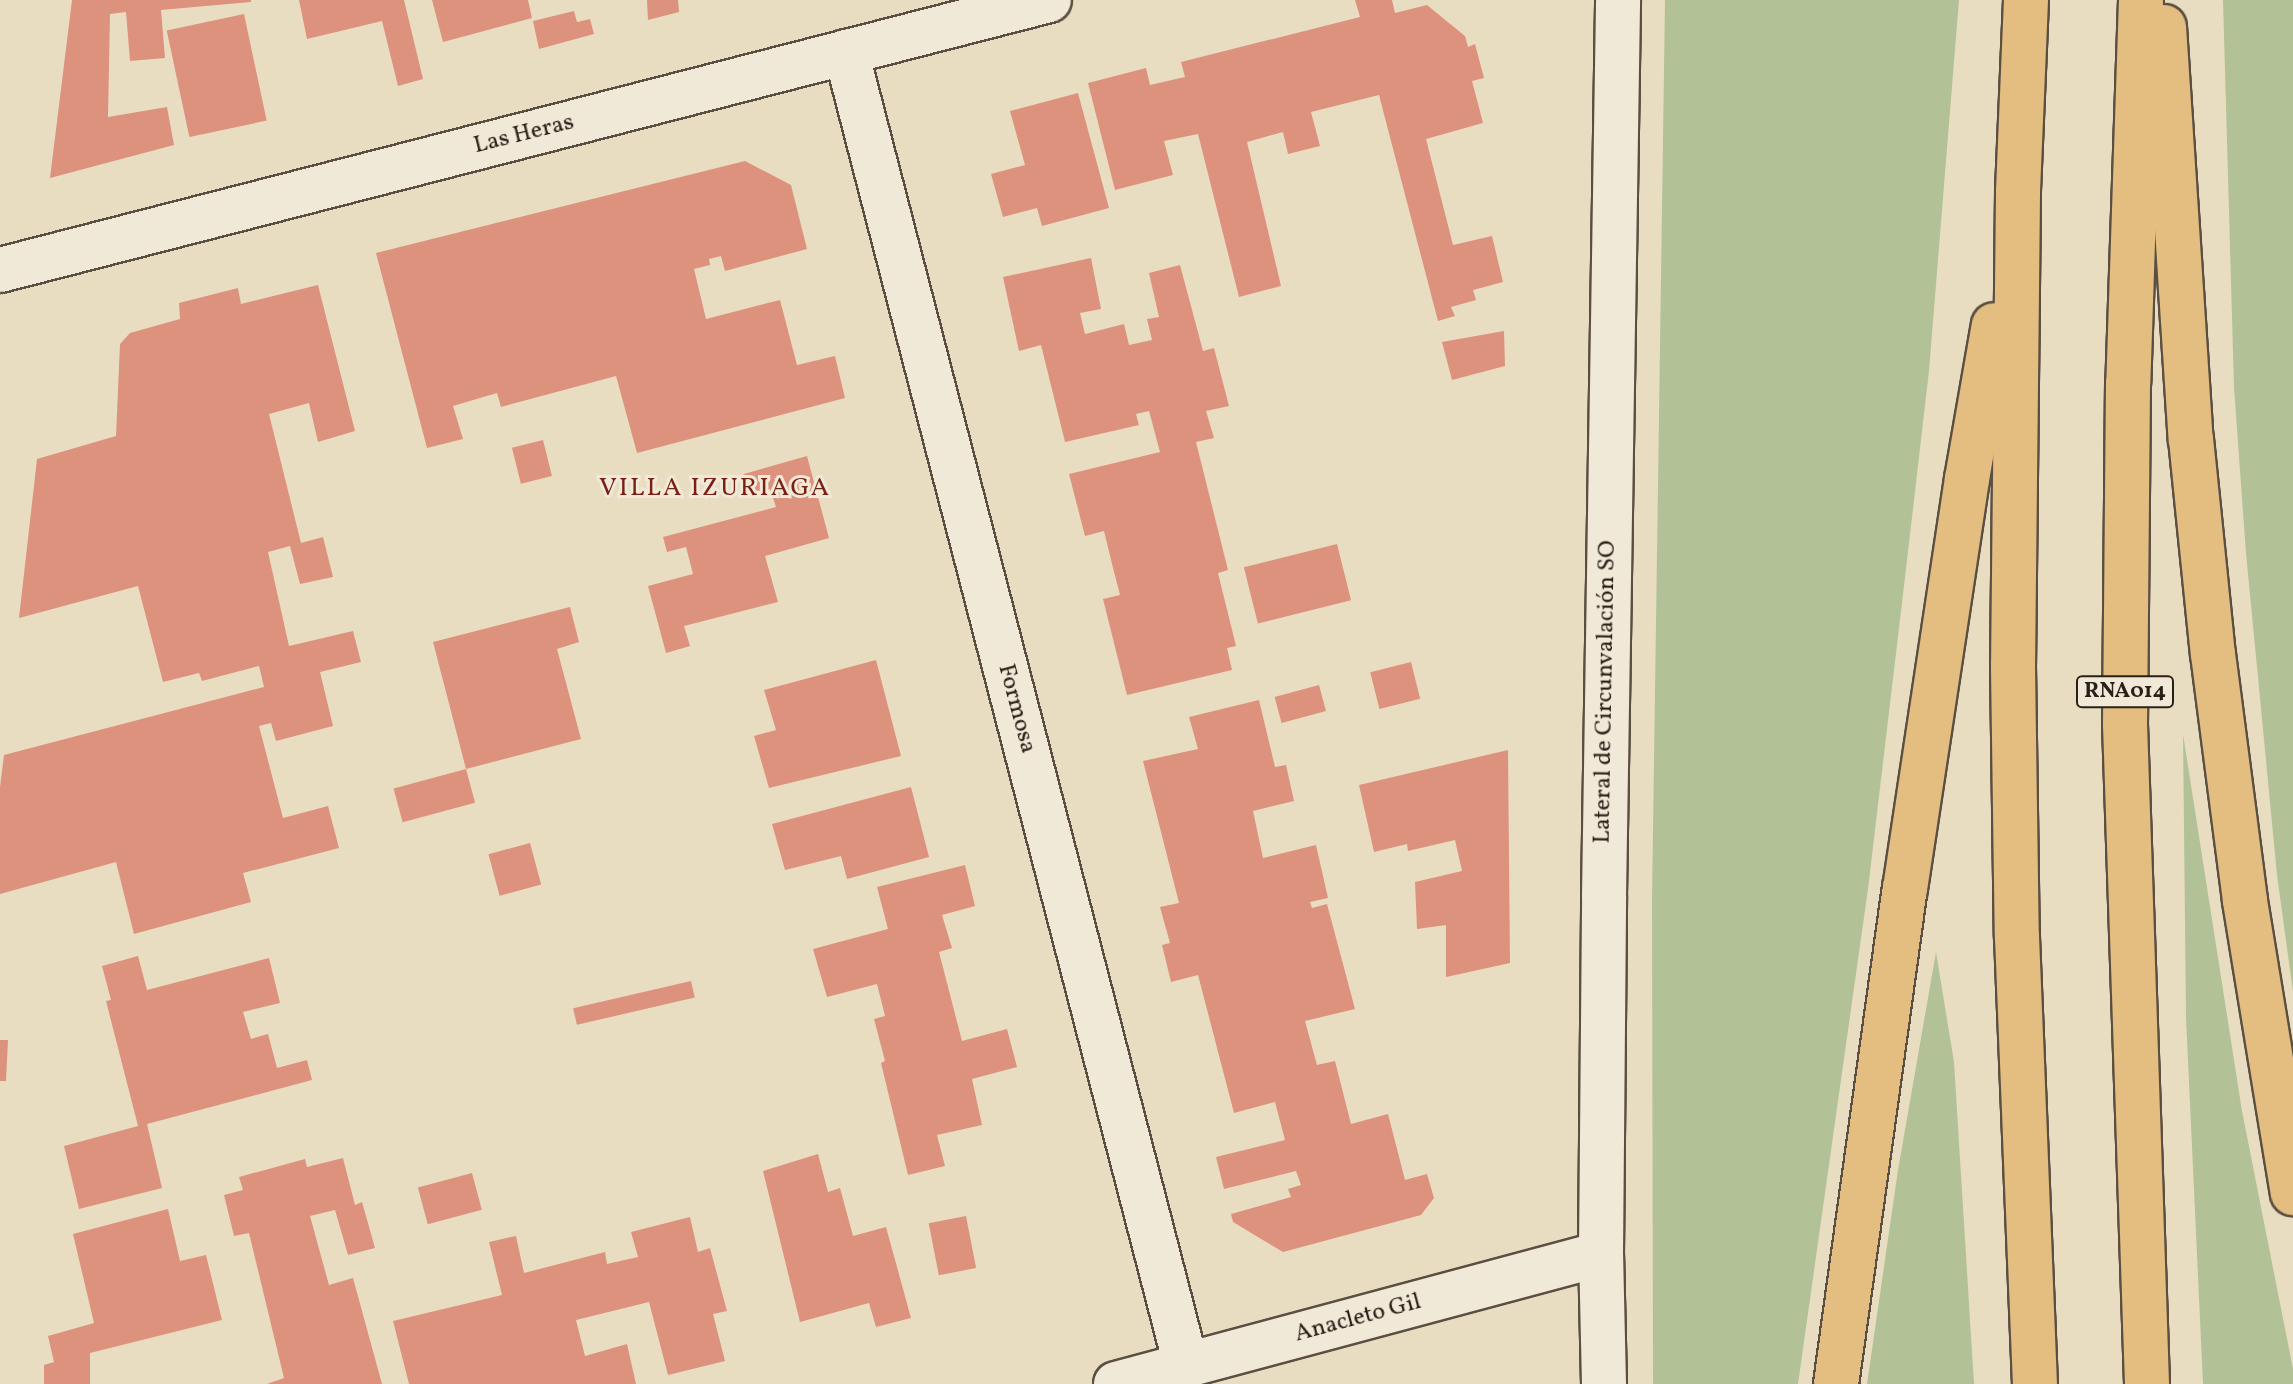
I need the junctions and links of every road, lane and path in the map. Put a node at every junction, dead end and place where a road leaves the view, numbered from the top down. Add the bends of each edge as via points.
1 (1049, 0) edge
2 (1618, 0) edge
3 (2026, 0) edge
4 (2141, 0) edge
5 (2162, 0) edge
6 (990, 8) edge
7 (846, 52) junction
8 (2018, 193) junction
9 (0, 270) edge
10 (2293, 1193) edge
11 (1601, 1254) junction
12 (1186, 1365) junction
13 (1116, 1384) edge
14 (1604, 1384) edge
15 (1836, 1384) edge
16 (2035, 1384) edge
17 (2147, 1384) edge

1 - 6 street, Las Heras
2 - 11 street, Lateral de Circunvalación SO
3 - 8 highway
4 - 17 highway, RNA014 via 2128,383 2125,724
5 - 10 highway via 2191,439 2213,654 2245,901
6 - 7 street, Las Heras
7 - 9 street, Las Heras
7 - 12 street, Formosa
8 - 15 highway via 1967,479
8 - 16 highway via 2013,666 2017,937
11 - 12 street, Anacleto Gil
11 - 14 street, Lateral de Circunvalación SO
12 - 13 street, Anacleto Gil

